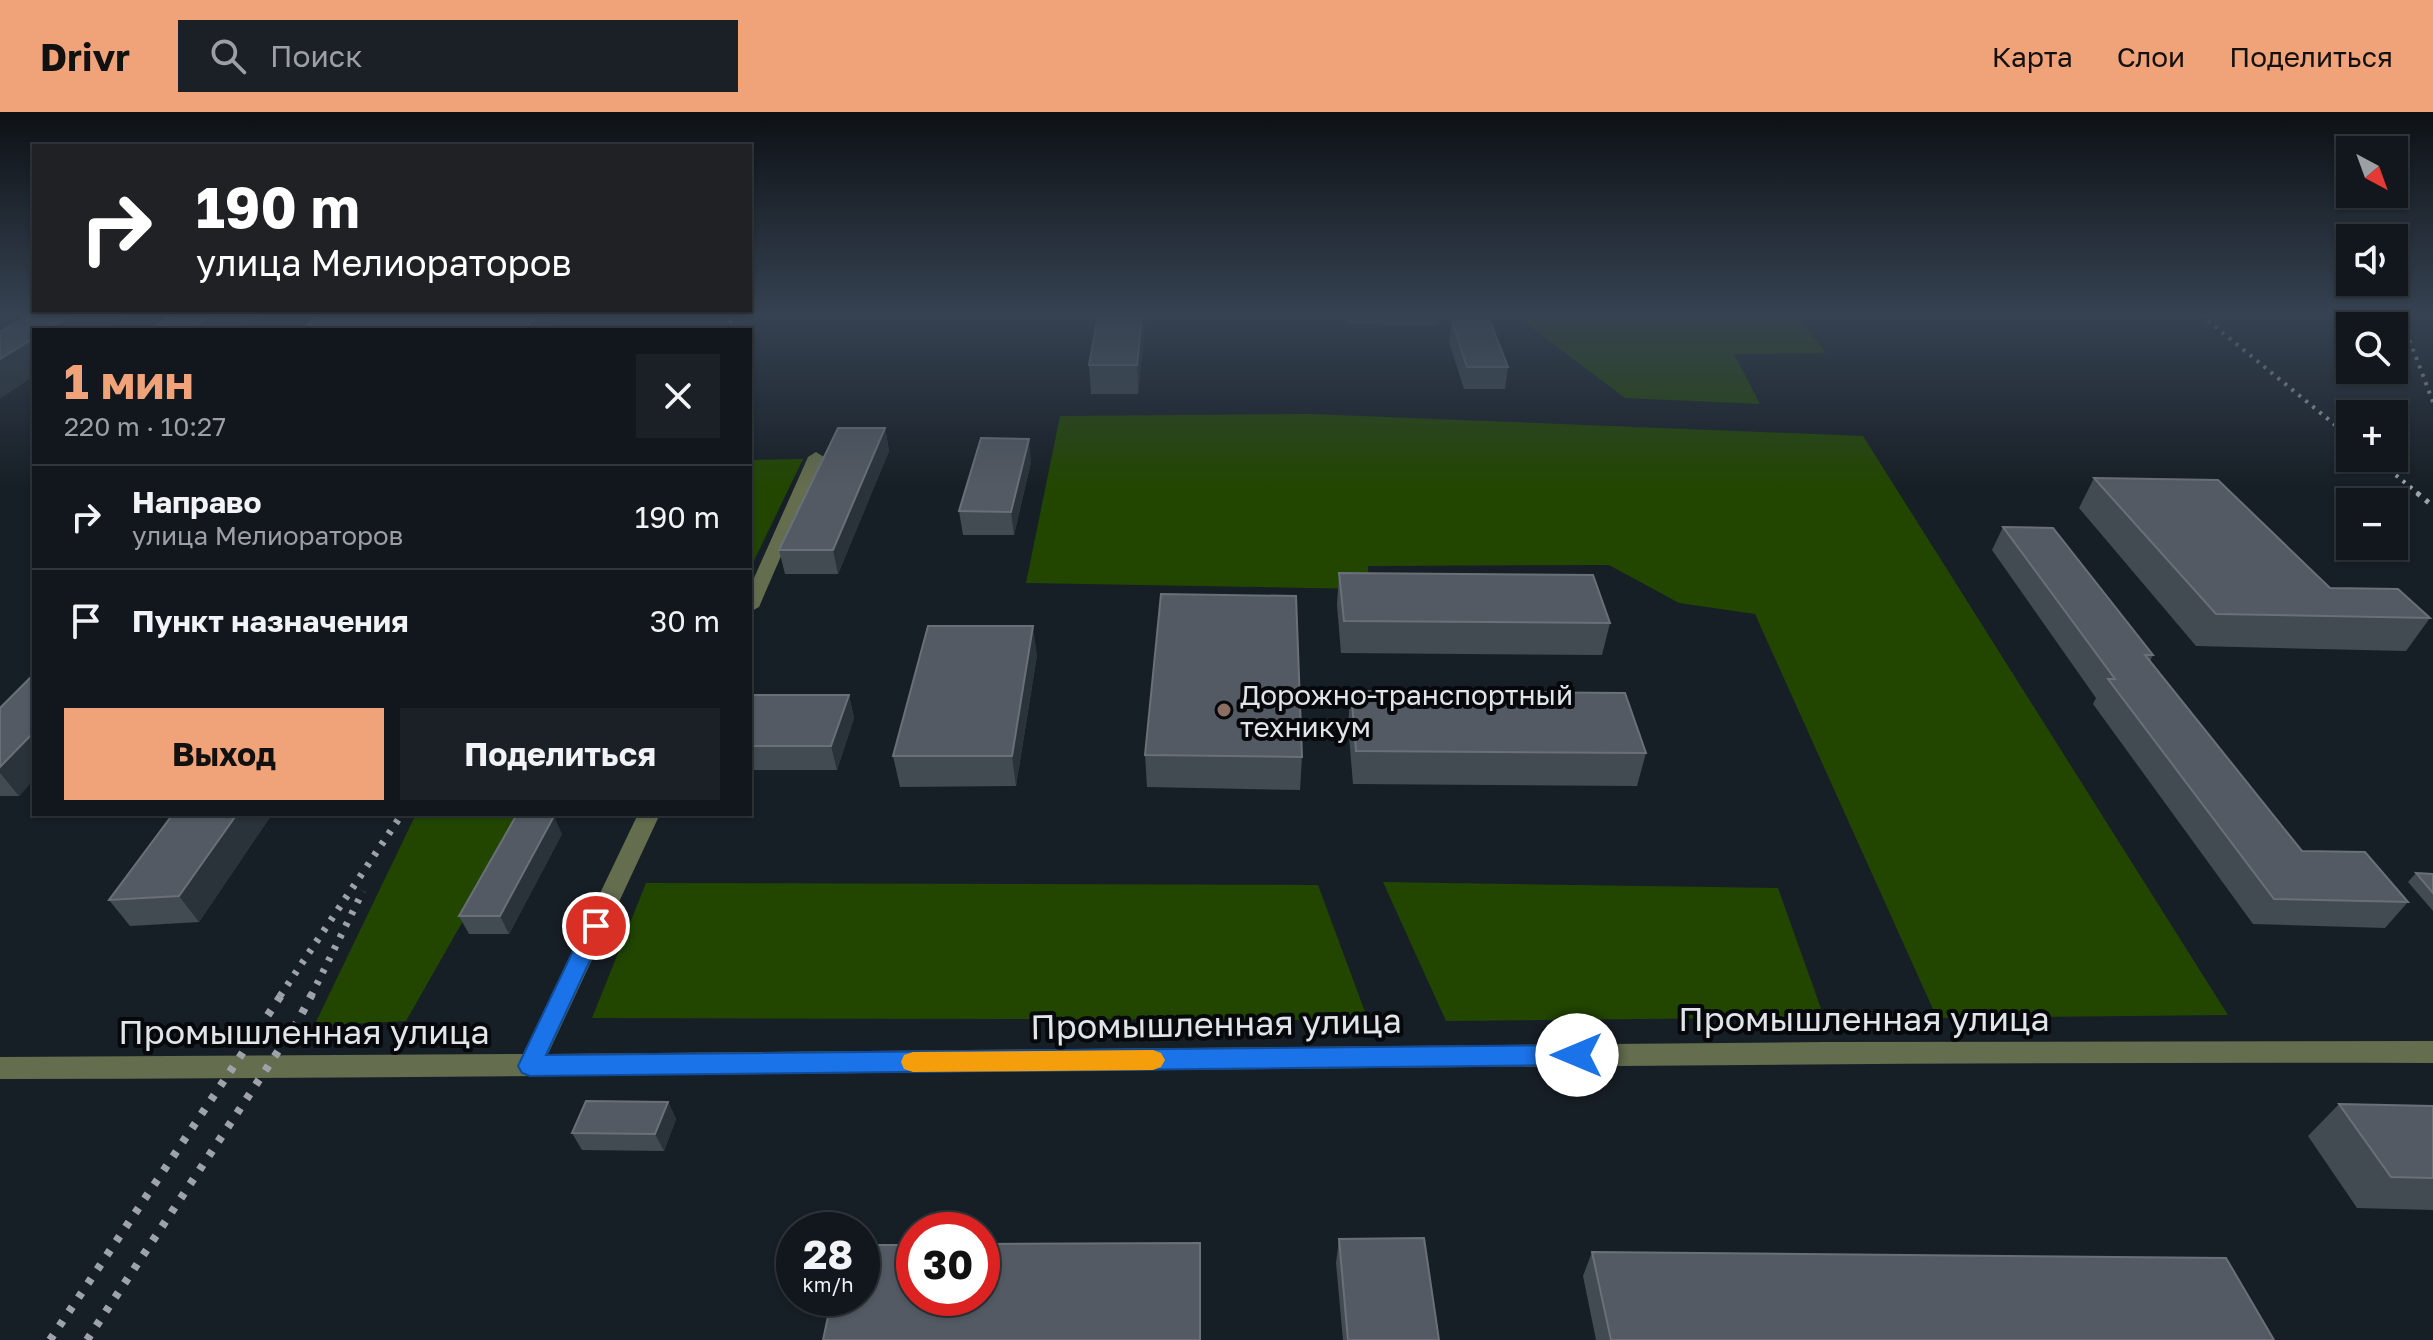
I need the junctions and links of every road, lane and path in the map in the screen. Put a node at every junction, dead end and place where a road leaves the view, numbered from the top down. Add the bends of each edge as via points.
1 (816, 457) dead end
2 (752, 602) edge
3 (648, 816) edge
4 (2433, 1052) edge
5 (530, 1066) junction
6 (0, 1068) edge

1 - 2 street
3 - 5 street
4 - 5 street, Промышленная улица
5 - 6 street, Промышленная улица

